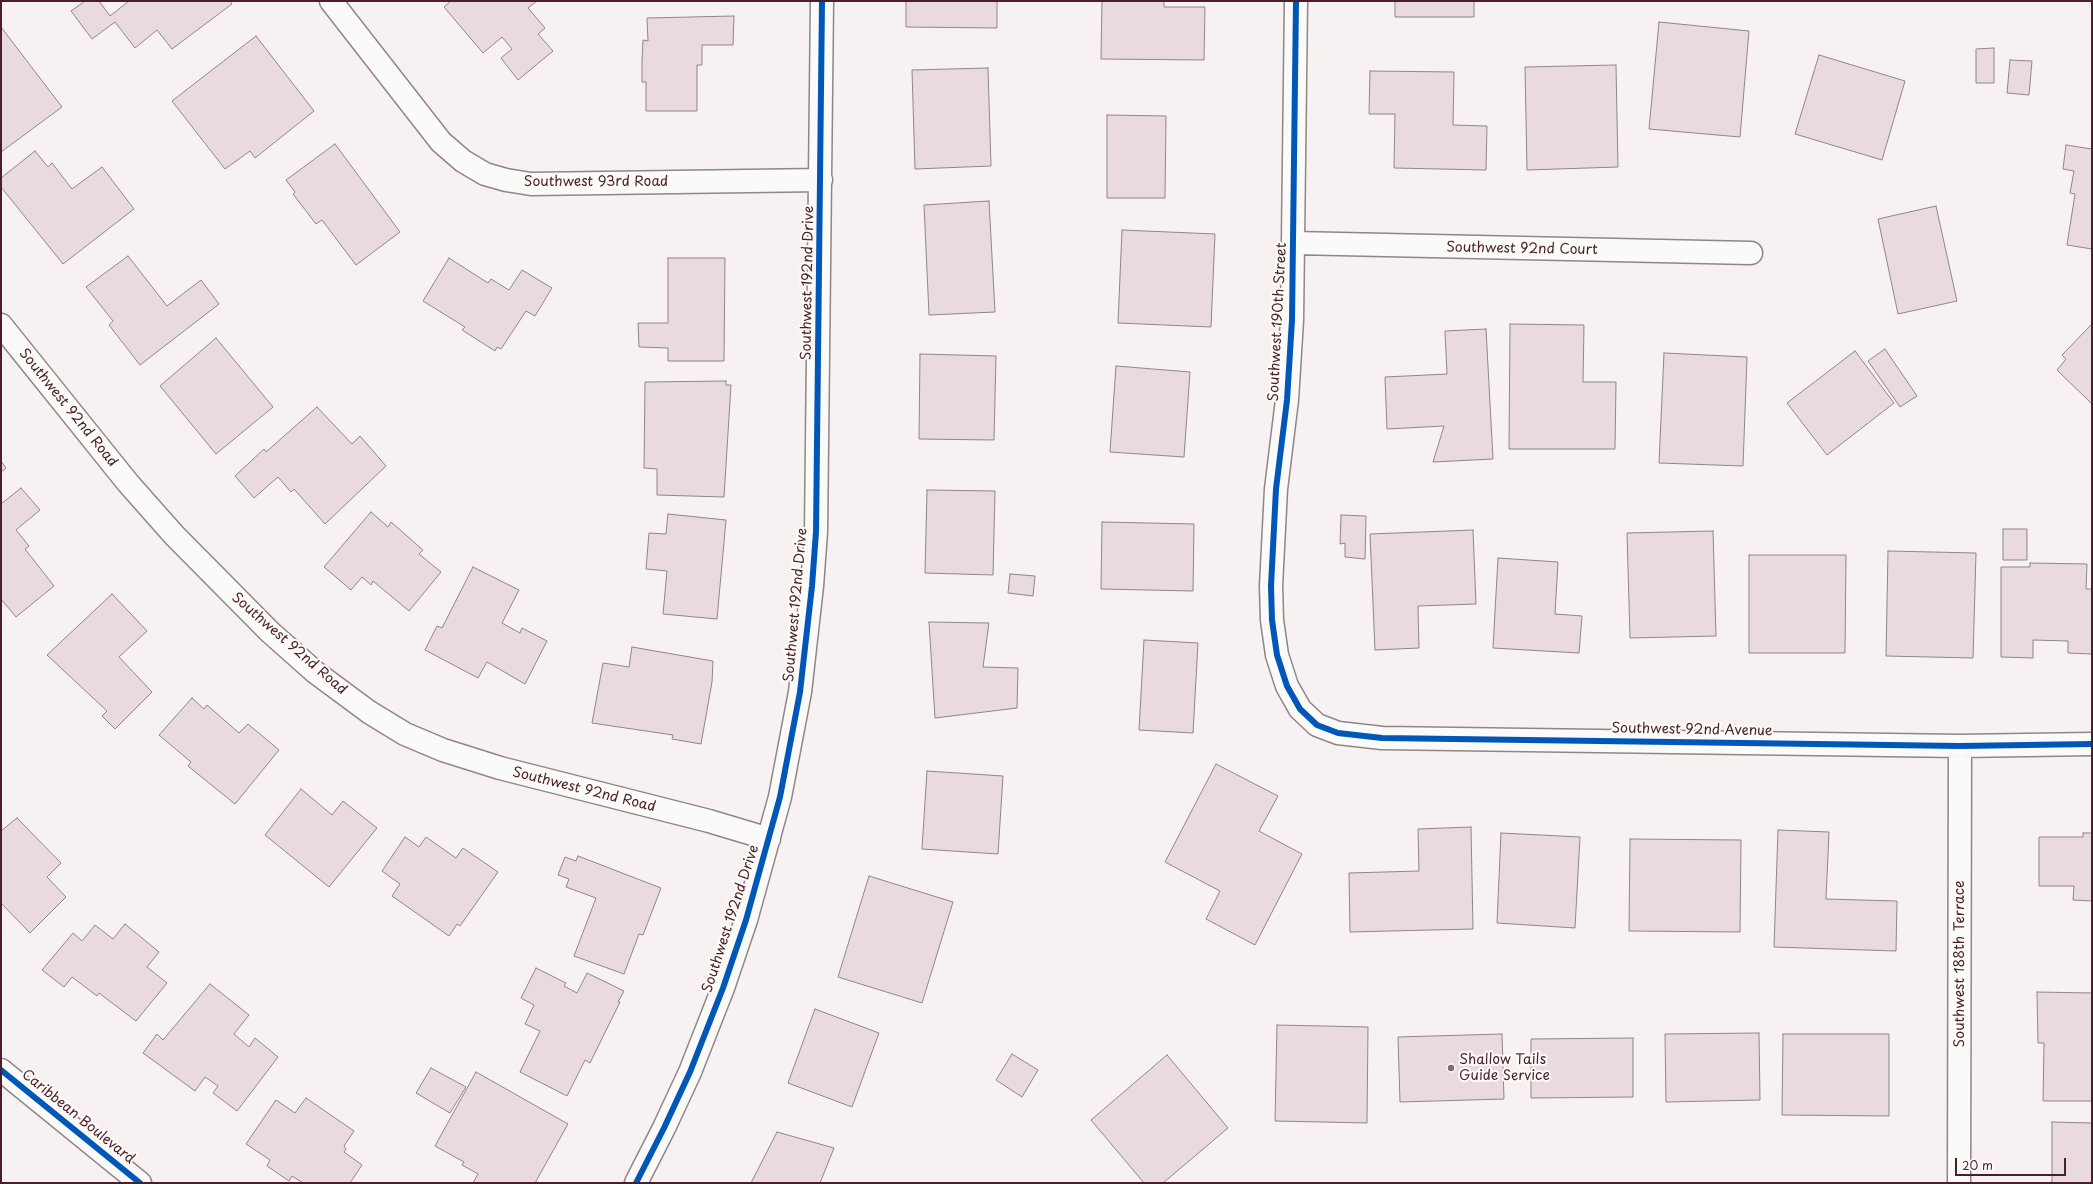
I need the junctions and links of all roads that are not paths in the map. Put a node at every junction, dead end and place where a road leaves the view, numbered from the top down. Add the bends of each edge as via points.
1 (331, 1) edge
2 (822, 1) edge
3 (1296, 1) edge
4 (821, 180) junction
5 (1294, 243) junction
6 (1751, 253) dead end
7 (1, 324) edge
8 (1300, 709) joint
9 (2092, 744) edge
10 (1960, 746) junction
11 (769, 838) junction
12 (1, 1070) edge
13 (140, 1183) edge
14 (636, 1183) edge
15 (1959, 1183) edge

1 - 4 street, Southwest 93rd Road via 441,142 463,161 485,174 531,184
2 - 4 street, Southwest 192nd Drive
3 - 5 street, Southwest 190th Street
4 - 11 street, Southwest 192nd Drive via 816,532 812,586 800,692 780,797
5 - 6 street, Southwest 92nd Court
5 - 8 street, Southwest 190th Street via 1290,365 1276,489 1271,586 1277,655 1287,686
7 - 11 street, Southwest 92nd Road via 128,484 179,541 270,632 316,672 369,712 404,734 443,750 500,768
8 - 10 street, Southwest 92nd Avenue via 1317,725 1359,737
9 - 10 street, Southwest 92nd Avenue
10 - 15 street, Southwest 188th Terrace
11 - 14 street, Southwest 192nd Drive via 723,988 690,1072
12 - 13 street, Caribbean Boulevard

